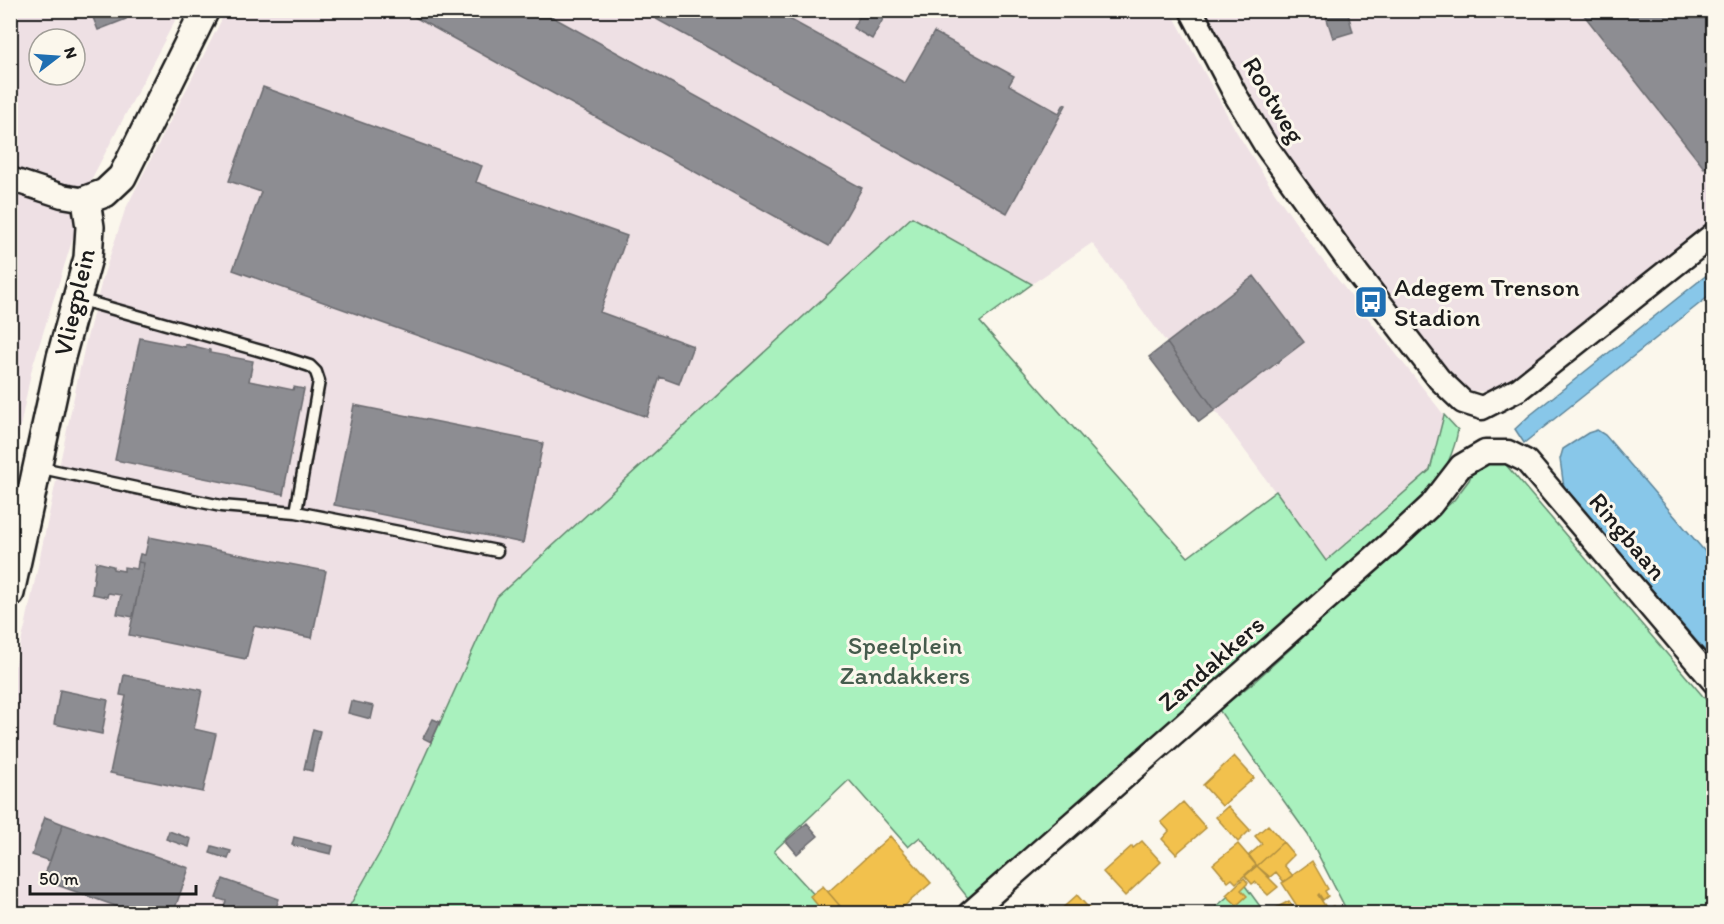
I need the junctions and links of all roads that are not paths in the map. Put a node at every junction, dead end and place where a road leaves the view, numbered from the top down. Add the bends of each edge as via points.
1 (205, 10) edge
2 (1191, 10) edge
3 (10, 179) edge
4 (86, 201) junction
5 (1713, 234) edge
6 (78, 299) junction
7 (1485, 452) joint
8 (36, 467) junction
9 (296, 512) junction
10 (497, 551) dead end
11 (10, 593) edge
12 (1713, 682) edge
13 (969, 914) edge

1 - 4 street via 122,177 105,193
2 - 5 street, Rootweg via 1266,146 1439,379 1463,402 1482,408 1519,389
3 - 4 street
4 - 6 street, Vliegplein via 90,227 88,258
6 - 8 street, Vliegplein
6 - 9 lane via 310,366 319,381 318,393
7 - 12 street, Ringbaan via 1508,452 1526,461
7 - 13 street, Zandakkers via 1461,466 1431,505 1389,545
8 - 9 lane via 221,506
8 - 11 street, Vliegplein
9 - 10 lane

